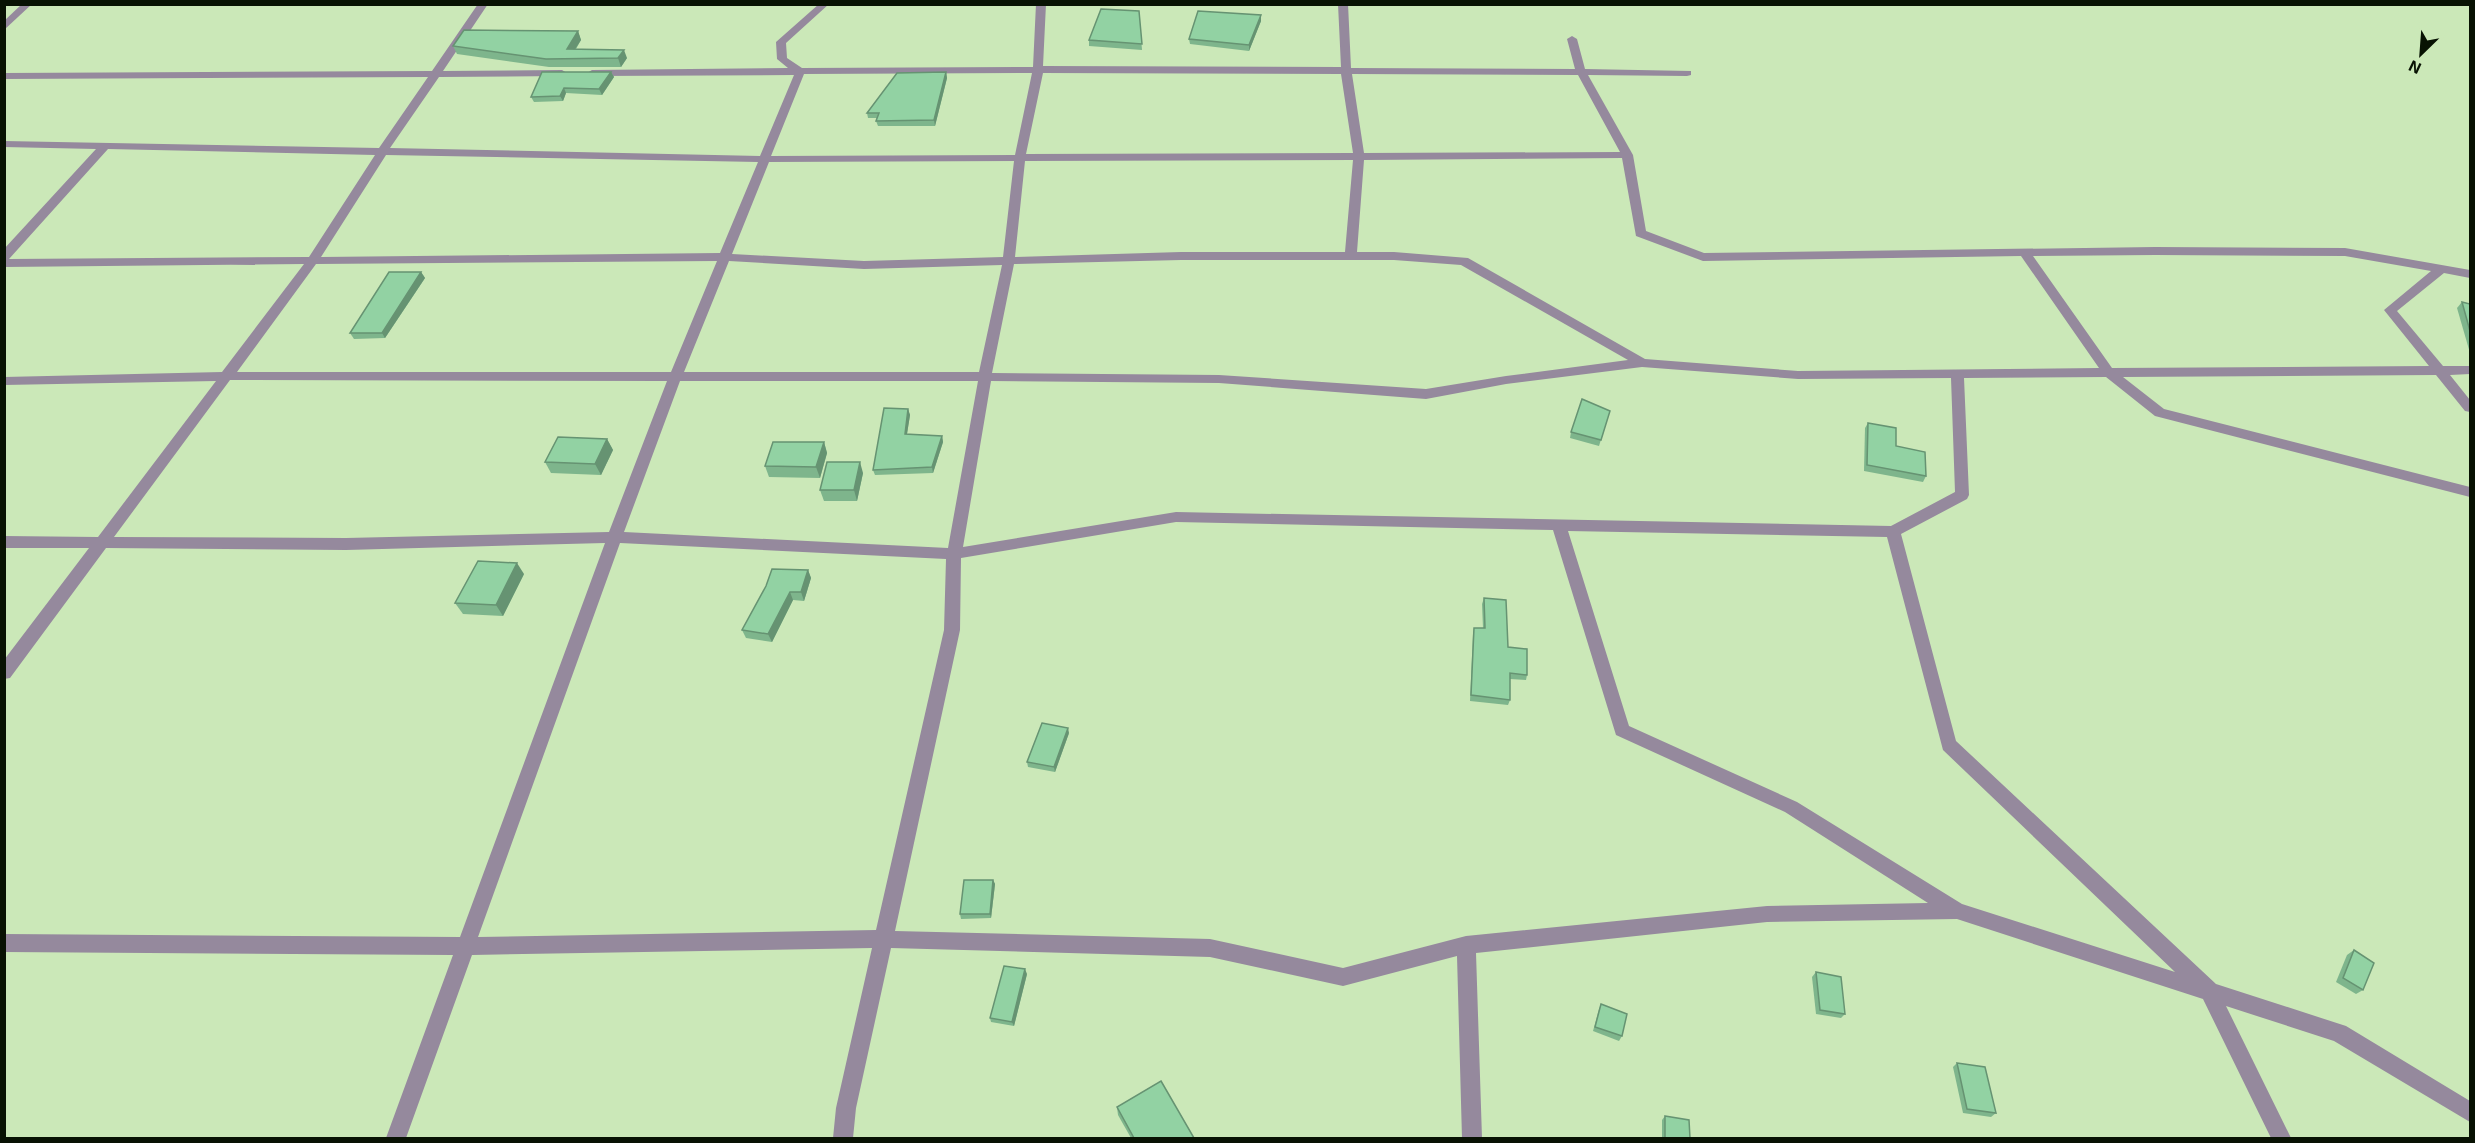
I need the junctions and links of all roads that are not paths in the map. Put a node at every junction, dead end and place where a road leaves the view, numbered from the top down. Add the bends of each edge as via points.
1 (28, 4) edge
2 (483, 4) edge
3 (825, 4) edge
4 (1041, 4) edge
5 (1343, 4) edge
6 (4, 27) edge
7 (1572, 39) dead end
8 (1038, 70) junction
9 (1346, 71) junction
10 (800, 72) junction
11 (1581, 72) junction
12 (1687, 73) dead end
13 (437, 74) junction
14 (4, 76) edge
15 (4, 144) edge
16 (105, 146) junction
17 (382, 152) junction
18 (1627, 155) junction
19 (1359, 156) junction
20 (1020, 158) junction
21 (765, 159) junction
22 (2025, 253) junction
23 (1351, 256) junction
24 (4, 257) edge
25 (725, 257) junction
26 (313, 260) junction
27 (1009, 261) junction
28 (4, 263) edge
29 (2441, 269) junction
30 (2470, 274) edge
31 (1642, 363) junction
32 (2439, 370) junction
33 (2470, 370) edge
34 (2108, 372) junction
35 (1957, 373) junction
36 (226, 376) junction
37 (985, 376) junction
38 (675, 378) junction
39 (4, 381) edge
40 (2470, 408) edge
41 (2470, 492) edge
42 (1559, 525) junction
43 (1893, 532) junction
44 (614, 537) junction
45 (4, 542) edge
46 (102, 543) junction
47 (954, 554) junction
48 (4, 673) edge
49 (1957, 911) junction
50 (884, 939) junction
51 (4, 943) edge
52 (1466, 945) junction
53 (466, 946) junction
54 (2209, 991) junction
55 (2470, 1113) edge
56 (396, 1138) edge
57 (843, 1138) edge
58 (1472, 1138) edge
59 (2281, 1138) edge

1 - 6 street
2 - 13 street
3 - 10 street via 781,42 782,59
4 - 8 street
5 - 9 street
7 - 11 street
8 - 9 street
8 - 10 street
8 - 20 street
9 - 11 street
9 - 19 street
10 - 13 street
10 - 21 street
11 - 12 street
11 - 18 street
13 - 14 street
13 - 17 street
15 - 16 street
16 - 17 street
16 - 24 street
17 - 21 street
17 - 26 street
18 - 19 street
18 - 22 street via 1640,232 1703,257
19 - 20 street
19 - 23 street
20 - 21 street
20 - 27 street
21 - 25 street
22 - 29 street via 2345,252
22 - 34 street
23 - 27 street
23 - 31 street via 1464,261
25 - 26 street
25 - 27 street via 864,265
25 - 38 street
26 - 28 street
26 - 36 street
27 - 37 street
29 - 30 street
29 - 32 street via 2390,310
31 - 35 street via 1798,375
31 - 37 street via 1426,394 1219,379
32 - 33 street
32 - 34 street
32 - 40 street
34 - 35 street
34 - 41 street via 2160,413
35 - 43 street via 1962,495
36 - 38 street
36 - 39 street
36 - 46 street
37 - 38 street
37 - 47 street
38 - 44 street
42 - 43 street
42 - 47 street via 1176,517
42 - 49 street via 1622,730 1791,807
43 - 54 street via 1949,745
44 - 46 street via 346,544
44 - 47 street
44 - 53 street
45 - 46 street
46 - 48 street
47 - 50 street via 952,630
49 - 52 street via 1767,914
49 - 54 street
50 - 52 street via 1210,948 1343,977
50 - 53 street
50 - 57 street via 846,1108
51 - 53 street
52 - 58 street
53 - 56 street
54 - 55 street via 2339,1033
54 - 59 street

